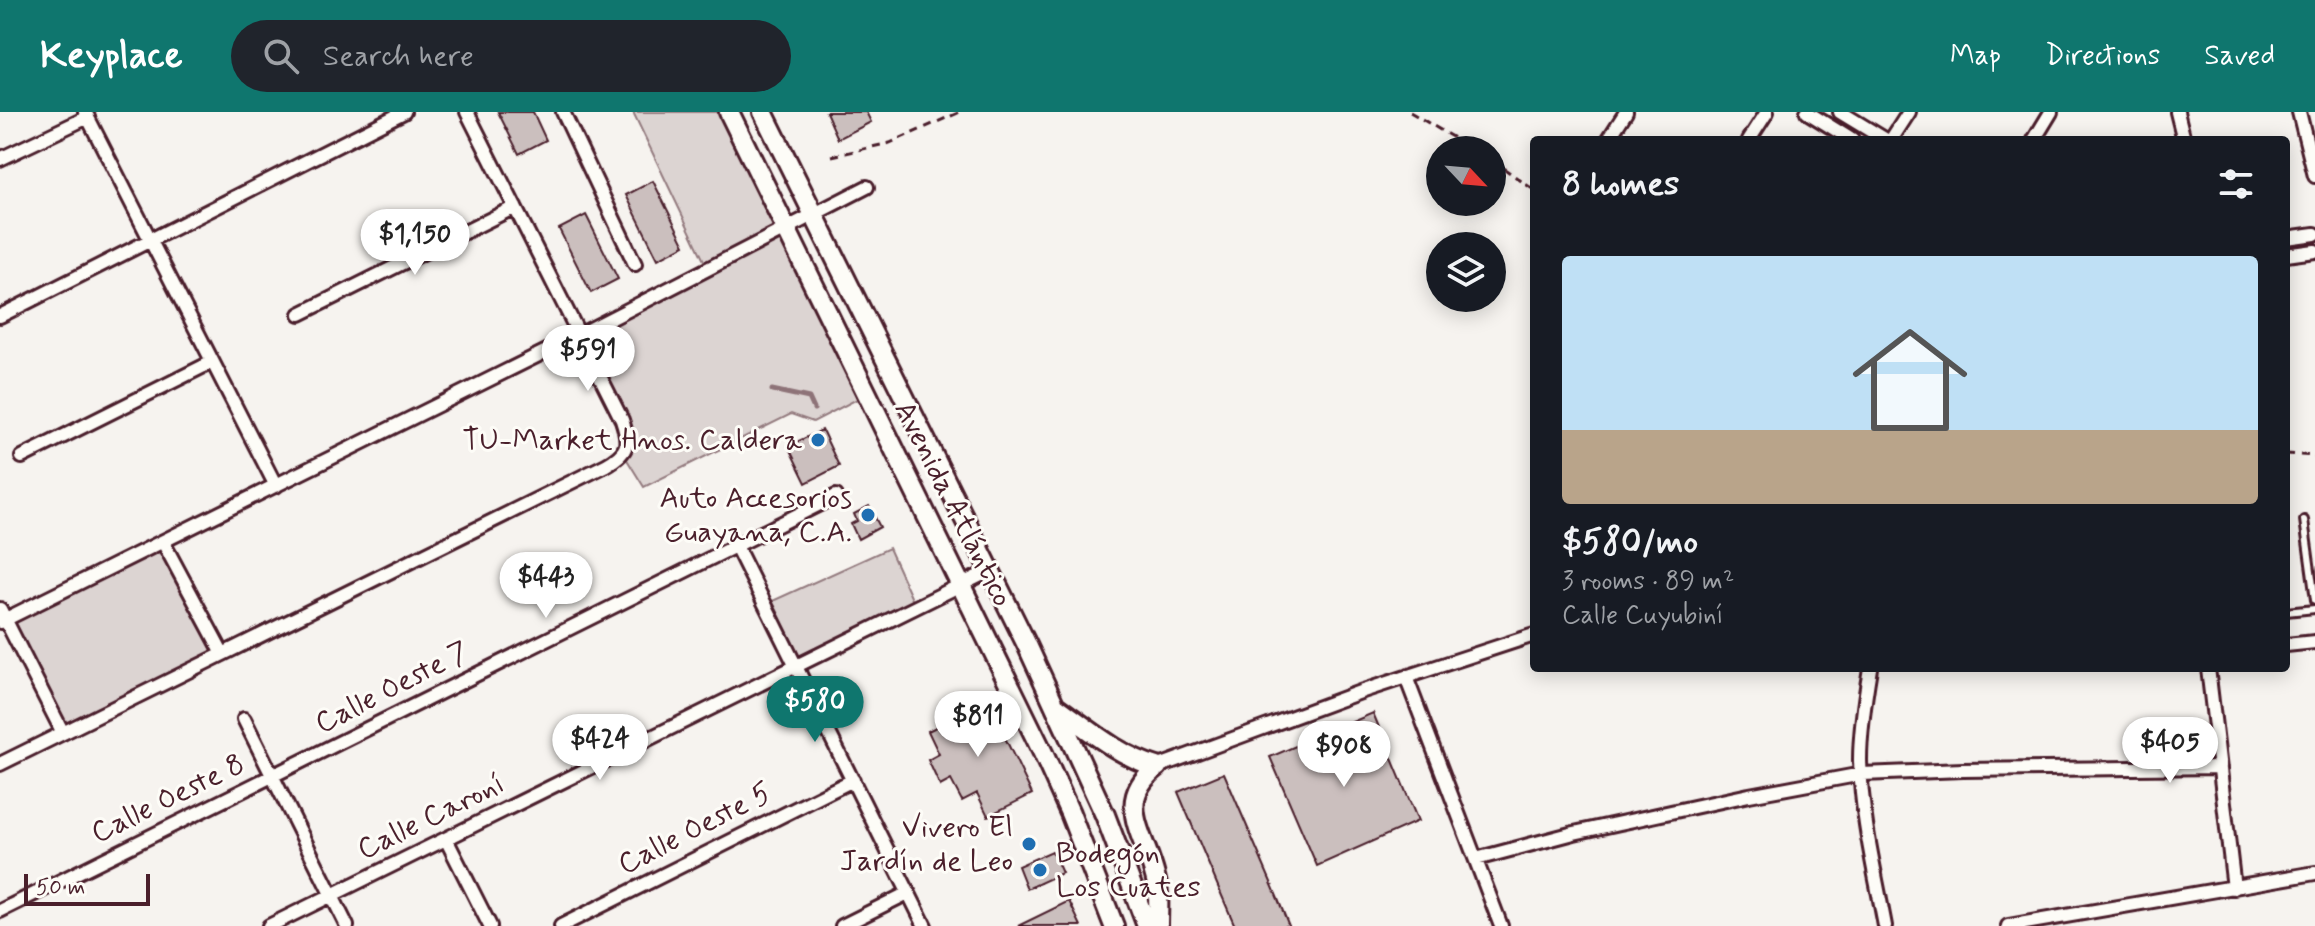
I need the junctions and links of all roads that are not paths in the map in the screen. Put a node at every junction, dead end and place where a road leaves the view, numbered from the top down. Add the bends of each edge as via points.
1 (404, 112) edge
2 (467, 112) edge
3 (563, 112) edge
4 (729, 112) edge
5 (763, 112) edge
6 (1626, 112) edge
7 (1767, 112) edge
8 (1807, 112) edge
9 (1840, 112) edge
10 (1909, 112) edge
11 (2051, 112) edge
12 (2177, 112) edge
13 (2299, 112) edge
14 (86, 115) edge
15 (1611, 136) edge
16 (1752, 136) edge
17 (1846, 136) edge
18 (1882, 136) edge
19 (1892, 136) edge
20 (2036, 136) edge
21 (2183, 136) edge
22 (0, 159) edge
23 (2315, 176) edge
24 (867, 187) dead end
25 (515, 207) junction
26 (815, 216) junction
27 (787, 230) junction
28 (2315, 234) edge
29 (2290, 237) edge
30 (149, 241) junction
31 (2315, 251) edge
32 (2290, 254) edge
33 (635, 264) dead end
34 (300, 314) dead end
35 (0, 316) edge
36 (579, 335) junction
37 (212, 362) junction
38 (22, 457) dead end
39 (276, 486) junction
40 (836, 496) dead end
41 (2304, 520) dead end
42 (163, 542) junction
43 (736, 546) junction
44 (991, 570) junction
45 (962, 585) junction
46 (2315, 600) edge
47 (2315, 609) edge
48 (2290, 612) edge
49 (2, 617) edge
50 (1530, 636) edge
51 (2315, 642) edge
52 (2290, 645) edge
53 (223, 654) junction
54 (797, 666) junction
55 (1869, 672) edge
56 (2208, 672) edge
57 (1406, 677) junction
58 (1056, 707) junction
59 (244, 719) dead end
60 (63, 733) junction
61 (0, 764) edge
62 (1157, 767) junction
63 (2220, 767) junction
64 (1862, 774) junction
65 (273, 777) junction
66 (853, 780) junction
67 (446, 839) junction
68 (1476, 859) junction
69 (2315, 873) edge
70 (2234, 888) junction
71 (908, 893) junction
72 (332, 895) junction
73 (0, 911) edge
74 (269, 926) edge
75 (347, 926) edge
76 (490, 926) edge
77 (561, 926) edge
78 (842, 926) edge
79 (925, 926) edge
80 (1114, 926) edge
81 (1147, 926) edge
82 (1158, 926) edge
83 (1501, 926) edge
84 (1885, 926) edge
85 (2008, 926) edge

1 - 30 street
2 - 25 street
3 - 33 street
4 - 27 main road, Avenida Atlántico
5 - 26 main road, Avenida Atlántico
6 - 15 street
7 - 16 street
8 - 17 street
9 - 18 street
10 - 19 street
11 - 20 street
12 - 21 street
13 - 23 street
14 - 22 street
14 - 30 street
24 - 26 street
25 - 34 street
25 - 36 street
26 - 27 street
26 - 44 main road, Avenida Atlántico
27 - 36 street
27 - 45 main road, Avenida Atlántico
28 - 29 street
30 - 35 street
30 - 37 street
31 - 32 street
36 - 39 street
36 - 53 street via 626,431 626,447 617,458
37 - 38 street
37 - 39 street
39 - 42 street
40 - 43 street, Calle Oeste 7
41 - 46 lane
42 - 49 street
42 - 53 street
43 - 54 street
43 - 65 street, Calle Oeste 7
44 - 45 street, Calle Caroní
44 - 58 main road, Avenida Atlántico
45 - 54 street, Calle Caroní
45 - 80 main road, Avenida Atlántico via 1049,765
47 - 48 lane
49 - 60 street
50 - 57 street
51 - 52 street
53 - 60 street
54 - 66 street
54 - 67 street, Calle Caroní
55 - 64 street
56 - 63 street
57 - 62 street
57 - 68 street
58 - 62 main road via 1126,755
58 - 81 main road, Avenida Atlántico
59 - 65 street
60 - 61 street
62 - 82 main road via 1143,778 1135,816 1157,883
63 - 64 street
63 - 70 street
64 - 68 street via 1574,833
64 - 84 street
65 - 72 street
65 - 73 street, Calle Oeste 8
66 - 71 street
66 - 77 street, Calle Oeste 5
67 - 72 street, Calle Caroní
67 - 76 street
68 - 83 street
69 - 70 street
70 - 85 street
71 - 78 street
71 - 79 street
72 - 74 street, Calle Caroní
72 - 75 street

